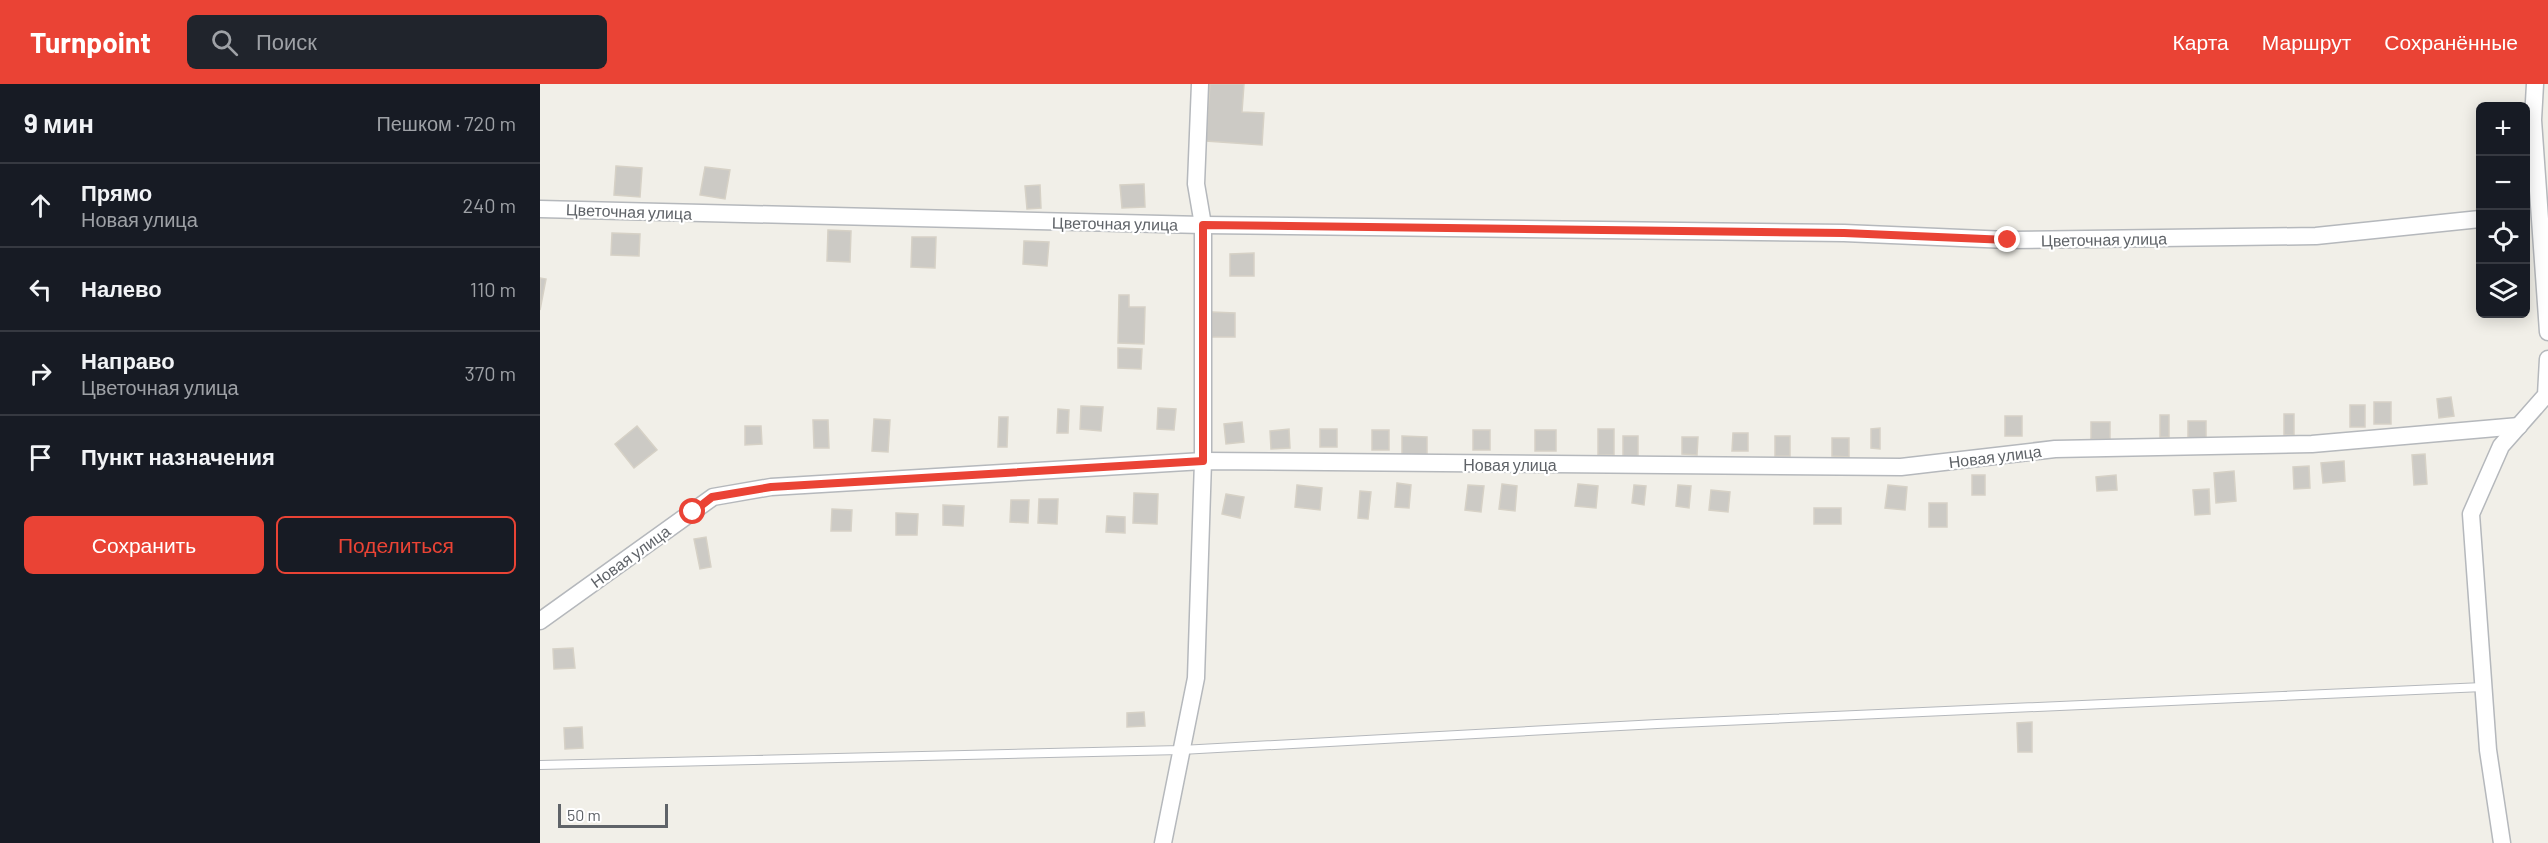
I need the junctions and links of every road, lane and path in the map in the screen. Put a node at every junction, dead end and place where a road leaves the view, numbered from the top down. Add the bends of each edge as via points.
1 (1200, 84) edge
2 (2535, 84) edge
3 (540, 209) edge
4 (2532, 214) edge
5 (2476, 220) edge
6 (1203, 225) junction
7 (2548, 332) edge
8 (2548, 359) edge
9 (2519, 426) junction
10 (1203, 461) junction
11 (540, 621) edge
12 (2483, 687) junction
13 (1181, 750) junction
14 (540, 765) edge
15 (1163, 843) edge
16 (2502, 843) edge

1 - 6 street via 1196,184
2 - 4 street
3 - 6 street, Цветочная улица
4 - 7 street
5 - 6 street, Цветочная улица via 2316,236 2008,240 1844,233
6 - 10 street
8 - 9 street via 2546,395
9 - 10 street, Новая улица via 2312,444 2055,449 1901,467
9 - 12 street via 2501,446 2471,514
10 - 11 street, Новая улица via 771,487 712,497
10 - 13 street via 1197,678
12 - 13 lane
12 - 16 street
13 - 14 lane
13 - 15 street

